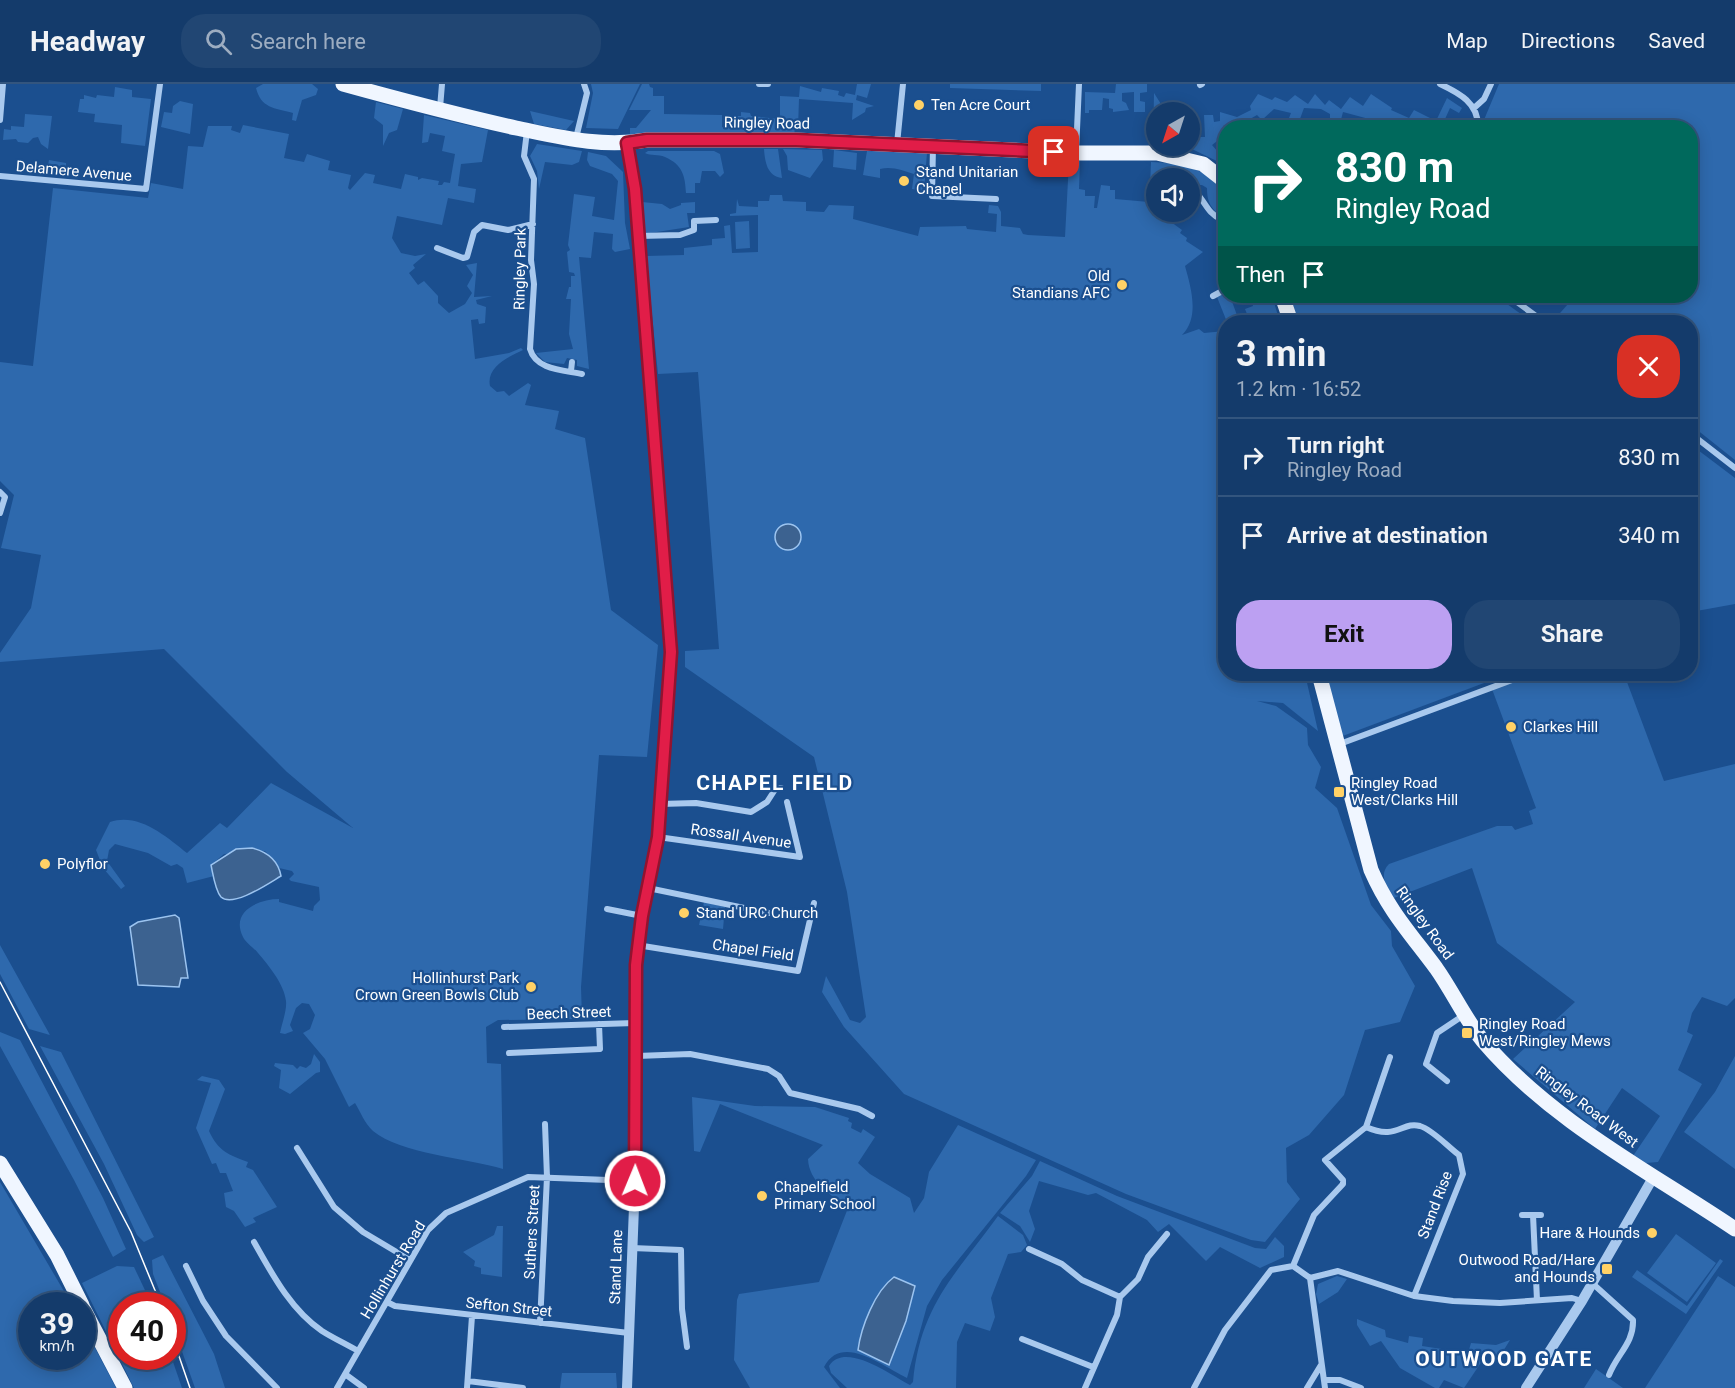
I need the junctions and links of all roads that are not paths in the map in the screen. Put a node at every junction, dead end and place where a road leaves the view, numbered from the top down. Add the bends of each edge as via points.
1 (3, 84) edge
2 (160, 84) edge
3 (343, 84) edge
4 (442, 84) edge
5 (584, 84) edge
6 (759, 84) edge
7 (768, 84) edge
8 (903, 84) edge
9 (1079, 84) edge
10 (1440, 84) edge
11 (1491, 84) edge
12 (1474, 108) junction
13 (440, 111) junction
14 (0, 120) edge
15 (1476, 120) edge
16 (527, 130) junction
17 (575, 141) junction
18 (627, 143) junction
19 (897, 145) junction
20 (933, 146) junction
21 (1076, 153) junction
22 (1218, 175) edge
23 (0, 176) edge
24 (1200, 197) edge
25 (996, 199) dead end
26 (1218, 218) edge
27 (716, 220) dead end
28 (533, 224) junction
29 (639, 236) junction
30 (437, 248) dead end
31 (1218, 293) edge
32 (1213, 296) dead end
33 (1518, 303) edge
34 (1535, 315) edge
35 (572, 362) dead end
36 (571, 371) junction
37 (582, 374) dead end
38 (1698, 440) edge
39 (1735, 468) edge
40 (0, 492) edge
41 (0, 513) edge
42 (1321, 681) edge
43 (1509, 681) edge
44 (1336, 745) junction
45 (781, 788) dead end
46 (787, 802) dead end
47 (660, 804) junction
48 (658, 837) junction
49 (648, 888) junction
50 (814, 903) dead end
51 (608, 909) dead end
52 (769, 913) dead end
53 (642, 916) junction
54 (637, 945) junction
55 (1465, 1014) junction
56 (635, 1023) junction
57 (599, 1024) junction
58 (504, 1027) dead end
59 (509, 1053) dead end
60 (637, 1056) junction
61 (1391, 1062) dead end
62 (1447, 1081) dead end
63 (872, 1116) dead end
64 (545, 1124) dead end
65 (1366, 1127) junction
66 (297, 1148) dead end
67 (0, 1164) edge
68 (1654, 1176) junction
69 (547, 1177) junction
70 (635, 1181) junction
71 (1522, 1215) dead end
72 (1533, 1215) junction
73 (1541, 1215) dead end
74 (1735, 1228) edge
75 (1167, 1234) dead end
76 (254, 1242) dead end
77 (631, 1248) junction
78 (1029, 1250) dead end
79 (410, 1260) junction
80 (186, 1266) dead end
81 (1293, 1266) junction
82 (1310, 1278) junction
83 (1592, 1283) junction
84 (76, 1292) edge
85 (1414, 1296) junction
86 (1120, 1297) junction
87 (1537, 1300) junction
88 (1582, 1301) junction
89 (387, 1302) junction
90 (472, 1316) junction
91 (540, 1323) junction
92 (96, 1332) edge
93 (628, 1333) junction
94 (1022, 1339) dead end
95 (687, 1347) dead end
96 (358, 1351) junction
97 (1322, 1365) junction
98 (1093, 1367) junction
99 (345, 1374) junction
100 (1609, 1375) dead end
101 (1324, 1380) junction
102 (467, 1384) edge
103 (125, 1388) edge
104 (277, 1388) edge
105 (337, 1388) edge
106 (364, 1388) edge
107 (523, 1388) edge
108 (627, 1388) edge
109 (1085, 1388) edge
110 (1194, 1388) edge
111 (1307, 1388) edge
112 (1325, 1388) edge
113 (1361, 1388) edge
114 (1526, 1388) edge

1 - 14 street
2 - 23 street, Delamere Avenue via 146,189
3 - 13 main road, Ringley Road
4 - 13 street
5 - 17 street via 587,93
6 - 7 street
8 - 19 street
9 - 21 street
10 - 12 street
11 - 12 street
12 - 15 street
13 - 16 main road, Ringley Road
16 - 17 main road, Ringley Road
16 - 28 street, Ringley Park via 524,156 534,178
17 - 18 main road, Ringley Road
18 - 19 main road, Ringley Road via 796,140
18 - 29 street, Stand Lane
19 - 20 main road, Ringley Road
20 - 21 main road, Ringley Road
20 - 25 street via 932,196
21 - 22 main road, Ringley Road via 1157,153 1186,158
24 - 26 street
27 - 29 street via 694,221 694,230 680,234
28 - 30 street via 508,230 482,225 474,232 469,253 463,258
28 - 36 street, Ringley Park via 530,349 541,365
29 - 47 street, Stand Lane via 671,652
31 - 32 street
33 - 34 street
35 - 36 street
36 - 37 street, Ringley Park
38 - 39 street
40 - 41 street via 5,497
42 - 44 main road, Ringley Road
43 - 44 street
44 - 55 main road, Ringley Road via 1371,870 1382,895
45 - 47 street via 776,788 759,809 751,812 696,803
46 - 48 street, Rossall Avenue via 800,857
47 - 48 street, Stand Lane
48 - 49 street, Stand Lane
49 - 52 street
49 - 53 street, Stand Lane
50 - 54 street, Chapel Field via 798,971
51 - 53 street
53 - 54 street, Stand Lane
54 - 56 street, Stand Lane
55 - 62 street via 1437,1033 1426,1064
55 - 68 main road, Ringley Road West via 1482,1040 1519,1078 1589,1134
56 - 57 street, Beech Street
56 - 60 street, Stand Lane
57 - 58 street, Beech Street
57 - 59 street via 600,1050
60 - 63 street via 690,1054 768,1069 790,1093 859,1108
60 - 70 street, Stand Lane
61 - 65 street
64 - 69 street, Suthers Street
65 - 81 street via 1323,1162 1343,1184 1314,1215
65 - 85 street, Stand Rise via 1388,1134 1421,1126 1459,1155 1463,1174
66 - 79 street via 334,1207 363,1232
67 - 84 main road
68 - 74 main road, Ringley Road West
68 - 83 street
69 - 70 street, Hollinhurst Road
69 - 79 street, Hollinhurst Road via 528,1177 508,1184 446,1213 428,1230
69 - 91 street, Suthers Street
70 - 77 street, Stand Lane
71 - 72 street
72 - 73 street
72 - 87 street
75 - 86 street via 1148,1257 1138,1279
76 - 96 street via 303,1315
77 - 93 street, Stand Lane
77 - 95 street via 681,1250
78 - 86 street
79 - 89 street, Hollinhurst Road
80 - 104 street via 223,1338
81 - 82 street
81 - 110 street via 1271,1270 1256,1286 1225,1330
82 - 85 street via 1338,1271
82 - 97 street
83 - 88 street
83 - 100 street via 1633,1320 1634,1334
85 - 87 street via 1475,1303
86 - 98 street
87 - 88 street
88 - 114 street
89 - 90 street, Sefton Street
89 - 96 street, Hollinhurst Road
90 - 91 street, Sefton Street
90 - 102 street
91 - 93 street, Sefton Street
92 - 103 main road
93 - 108 street, Stand Lane
94 - 98 street
96 - 99 street, Hollinhurst Road
97 - 101 street
97 - 111 street
98 - 109 street
99 - 105 street, Hollinhurst Road
99 - 106 street
101 - 112 street
101 - 113 street via 1340,1380
102 - 107 street

